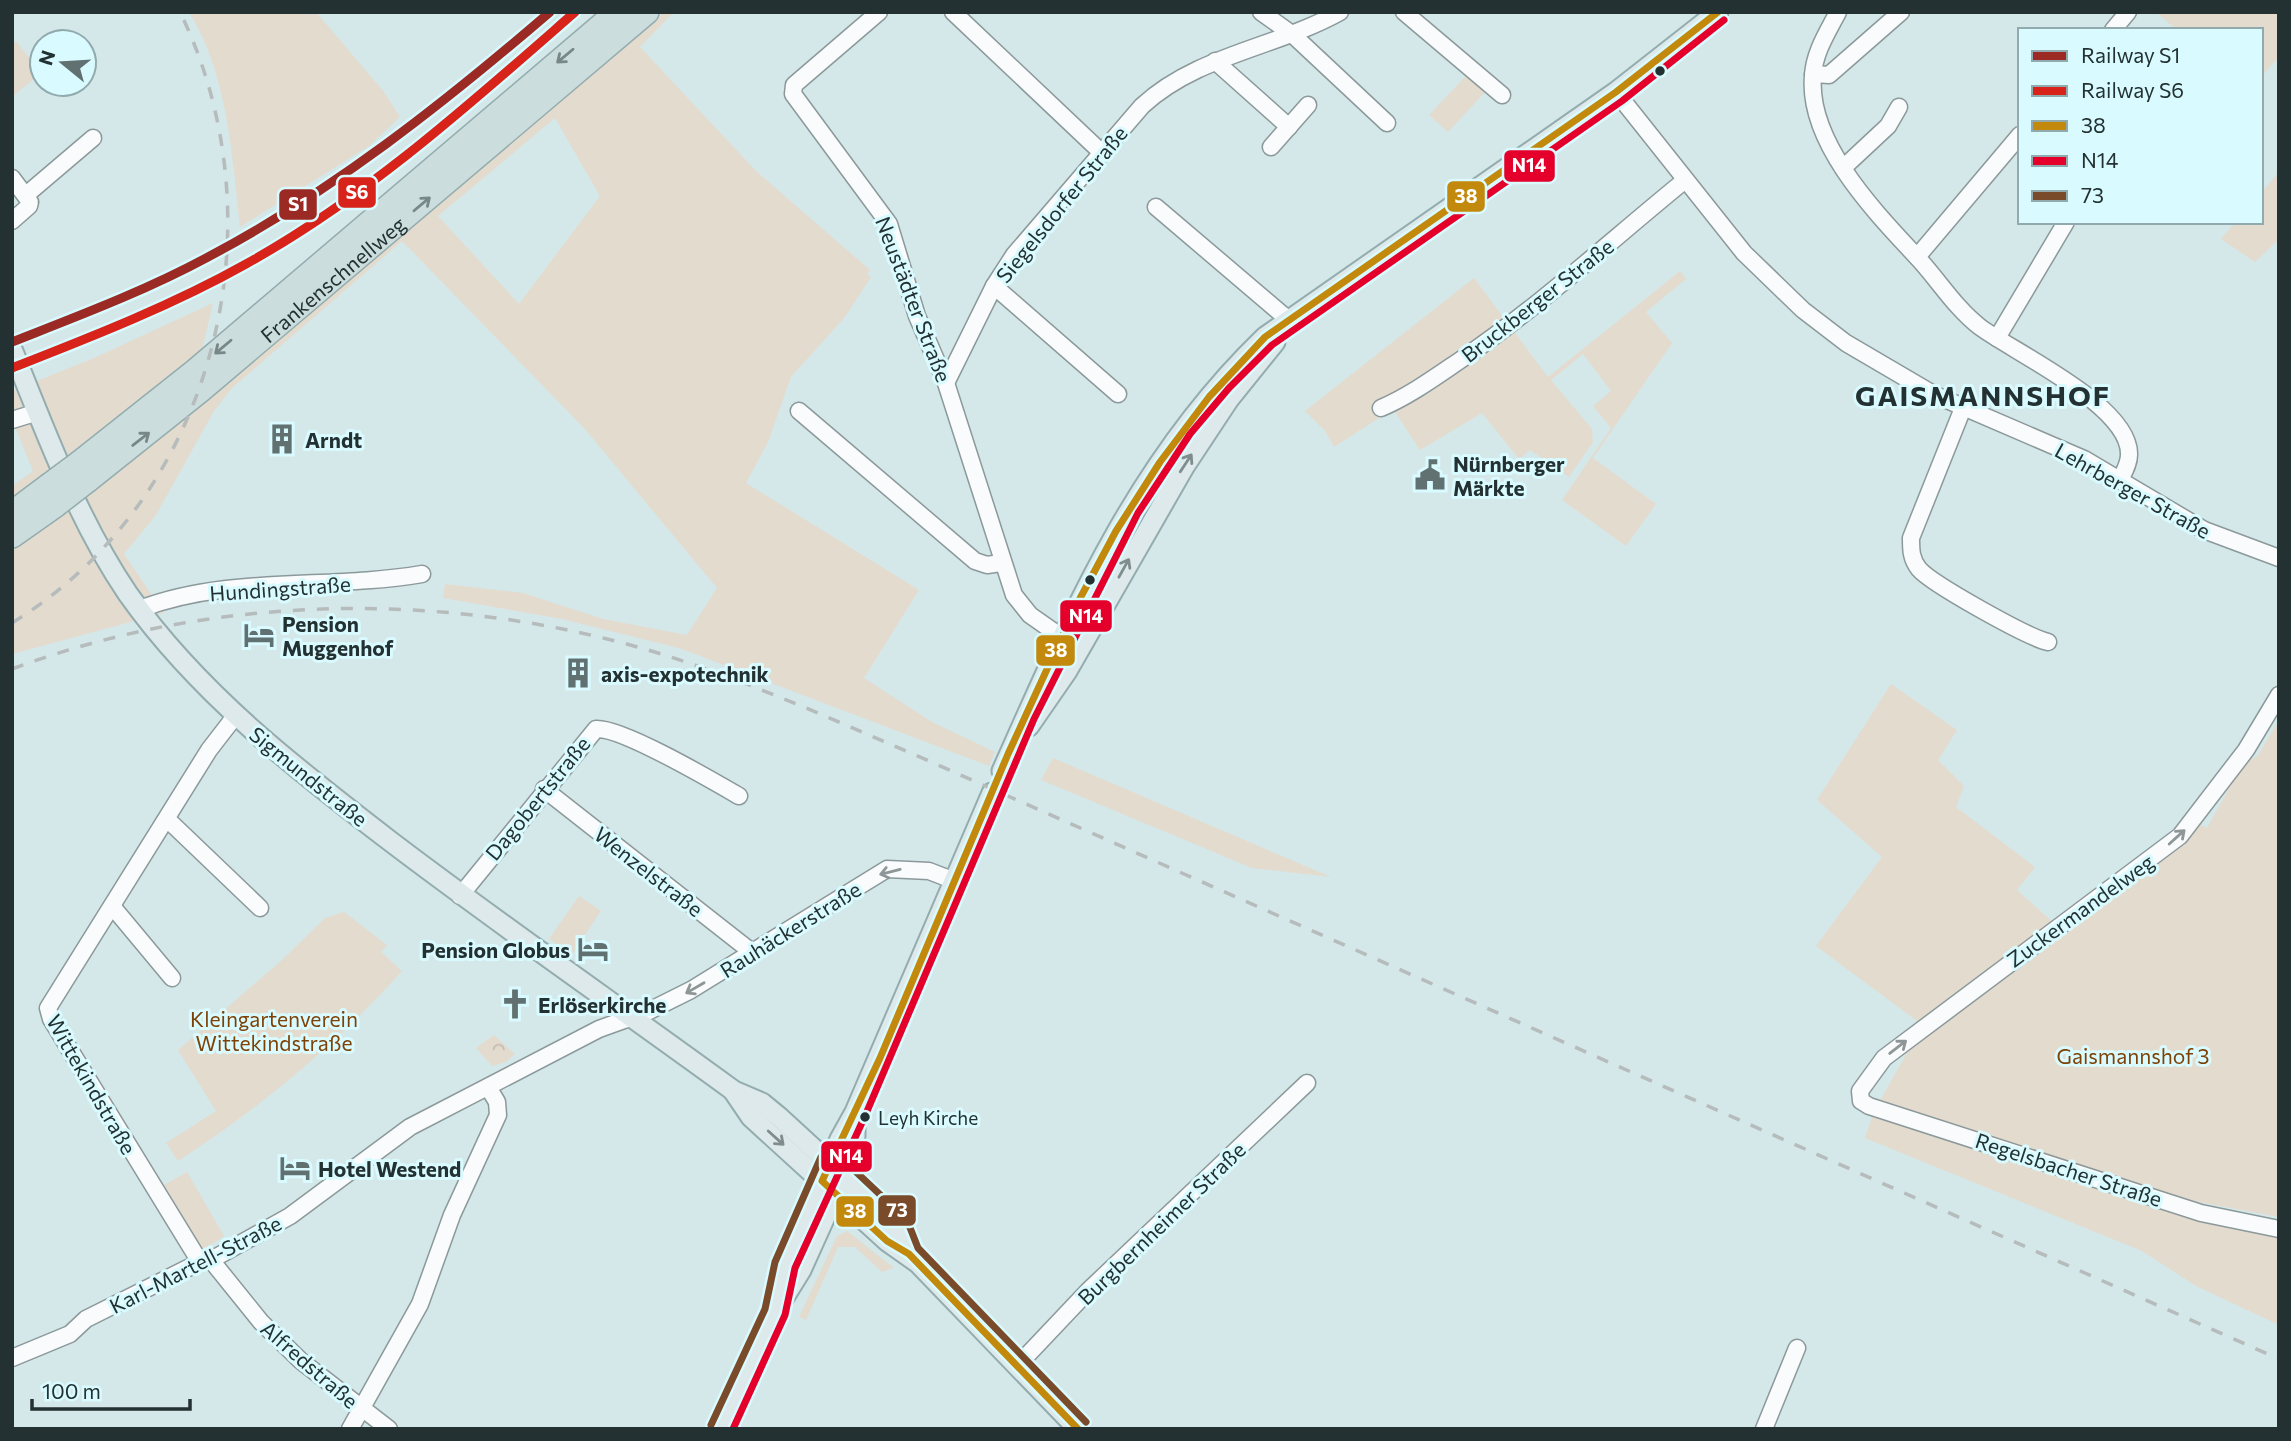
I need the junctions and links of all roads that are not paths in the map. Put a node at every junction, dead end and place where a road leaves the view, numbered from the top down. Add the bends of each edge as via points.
1 (617, 12) edge
2 (647, 12) edge
3 (879, 12) edge
4 (953, 12) edge
5 (1261, 12) edge
6 (1340, 12) edge
7 (1404, 12) edge
8 (1718, 12) edge
9 (1838, 12) edge
10 (1901, 12) edge
11 (2128, 12) edge
12 (2115, 28) edge
13 (1293, 35) junction
14 (1215, 61) junction
15 (1813, 74) junction
16 (1616, 92) junction
17 (1502, 95) dead end
18 (1308, 104) dead end
19 (1899, 107) dead end
20 (1387, 123) dead end
21 (1289, 127) junction
22 (2018, 137) edge
23 (93, 138) dead end
24 (1271, 148) dead end
25 (1101, 152) junction
26 (1843, 168) junction
27 (12, 178) edge
28 (1684, 181) junction
29 (26, 195) junction
30 (1156, 207) dead end
31 (12, 221) edge
32 (2065, 224) edge
33 (1917, 257) junction
34 (994, 286) junction
35 (1290, 321) junction
36 (1997, 338) junction
37 (12, 349) edge
38 (946, 383) junction
39 (1118, 394) dead end
40 (1381, 408) dead end
41 (1963, 408) junction
42 (799, 411) dead end
43 (38, 412) junction
44 (12, 420) edge
45 (83, 472) junction
46 (2120, 480) junction
47 (52, 496) junction
48 (12, 513) edge
49 (12, 536) edge
50 (2279, 558) edge
51 (1001, 563) junction
52 (422, 574) dead end
53 (140, 610) junction
54 (1062, 638) junction
55 (2048, 642) dead end
56 (1079, 649) junction
57 (2279, 695) edge
58 (236, 715) junction
59 (544, 789) junction
60 (992, 793) dead end
61 (739, 796) dead end
62 (167, 819) junction
63 (955, 881) junction
64 (460, 896) junction
65 (112, 906) junction
66 (260, 908) dead end
67 (753, 953) junction
68 (172, 978) dead end
69 (629, 1017) junction
70 (1307, 1083) dead end
71 (488, 1087) junction
72 (734, 1091) junction
73 (1861, 1101) joint
74 (836, 1168) junction
75 (828, 1187) junction
76 (2279, 1229) edge
77 (909, 1254) junction
78 (206, 1261) junction
79 (1797, 1348) dead end
80 (12, 1358) edge
81 (1018, 1365) junction
82 (360, 1409) junction
83 (350, 1429) edge
84 (389, 1429) edge
85 (721, 1429) edge
86 (1077, 1429) edge
87 (1764, 1429) edge

1 -> 45 highway, Frankenschnellweg
45 -> 2 highway, Frankenschnellweg via 201,390
3 - 38 street, Neustädter Straße via 792,89 890,224 917,316
4 - 25 street
5 - 13 street
6 - 13 street, Siegelsdorfer Straße
7 - 17 street
8 - 16 main road
9 - 15 street via 1819,48
10 - 15 street via 1829,75
11 - 12 street
13 - 14 street, Siegelsdorfer Straße
13 - 20 street
14 - 21 street
14 - 25 street, Siegelsdorfer Straße via 1163,87
15 - 26 street via 1815,108
16 - 28 street, Lehrberger Straße
16 - 35 main road
18 - 21 street
19 - 26 street via 1888,126
21 - 24 street
22 - 33 street
23 - 29 street
25 - 34 street, Siegelsdorfer Straße via 1014,255
26 - 33 street via 1874,213
27 - 29 street
28 - 40 street, Bruckberger Straße via 1548,296 1401,400
28 - 41 street, Lehrberger Straße via 1744,253 1803,310 1863,355
29 - 31 street via 29,206
30 - 35 street
32 - 36 street
33 - 36 street via 1977,325
34 - 38 street, Siegelsdorfer Straße
34 - 39 street
35 - 54 main road via 1265,337 1234,367 1171,443 1129,508
56 -> 35 main road via 1184,467 1229,399
36 - 46 street via 2067,380 2110,416 2129,449
37 - 43 main road, Sigmundstraße
38 - 51 street, Neustädter Straße
41 - 46 street, Lehrberger Straße via 2073,453
41 - 55 street via 1911,538 1911,556 1920,570 1949,589 2031,638
42 - 51 street via 975,561
43 - 44 street
43 - 53 main road, Sigmundstraße via 85,519
45 - 47 highway, Frankenschnellweg, bridge
46 - 50 street, Lehrberger Straße via 2204,530
47 - 48 highway, Frankenschnellweg
47 - 49 highway, Frankenschnellweg
51 - 54 street, Neustädter Straße via 1021,606
52 - 53 street, Hundingstraße via 380,582 213,592
53 - 58 main road, Sigmundstraße via 190,670
54 - 56 street, Neustädter Straße
54 - 56 main road via 1005,763
73 -> 57 street, Zuckermandelweg via 1860,1091 1884,1058 2180,836 2246,750
58 - 62 street, Wittekindstraße
58 - 64 main road, Sigmundstraße
59 - 61 street, Dagobertstraße via 591,732 603,728
59 - 64 street, Dagobertstraße
59 - 67 street, Wenzelstraße
60 - 63 main road
62 - 65 street, Wittekindstraße
62 - 66 street
63 -> 67 street, Rauhäckerstraße via 916,869 887,869
63 - 74 main road via 855,1112
64 - 69 main road, Sigmundstraße
65 - 68 street
65 - 78 street, Wittekindstraße via 48,1008
67 -> 69 street, Rauhäckerstraße via 668,1002
69 - 71 street, Karl-Martell-Straße
69 - 72 main road, Sigmundstraße
70 - 81 street, Burgbernheimer Straße via 1088,1291
71 - 78 street, Karl-Martell-Straße via 399,1133 290,1216
71 - 82 street via 498,1115 464,1188 420,1304
72 - 74 main road, Sigmundstraße via 762,1103
72 -> 75 main road, Sigmundstraße via 751,1117
73 - 76 street, Regelsbacher Straße via 2202,1213
74 - 75 main road
74 - 77 main road, Sigmundstraße via 899,1227
75 - 77 main road, Sigmundstraße via 887,1241
75 - 85 main road via 785,1265 775,1312
77 - 81 main road, Sigmundstraße
78 - 80 street, Karl-Martell-Straße via 86,1319 70,1335
78 - 82 street, Alfredstraße via 301,1361
79 - 87 street
81 - 86 main road, Sigmundstraße
82 - 83 street
82 - 84 street, Alfredstraße

